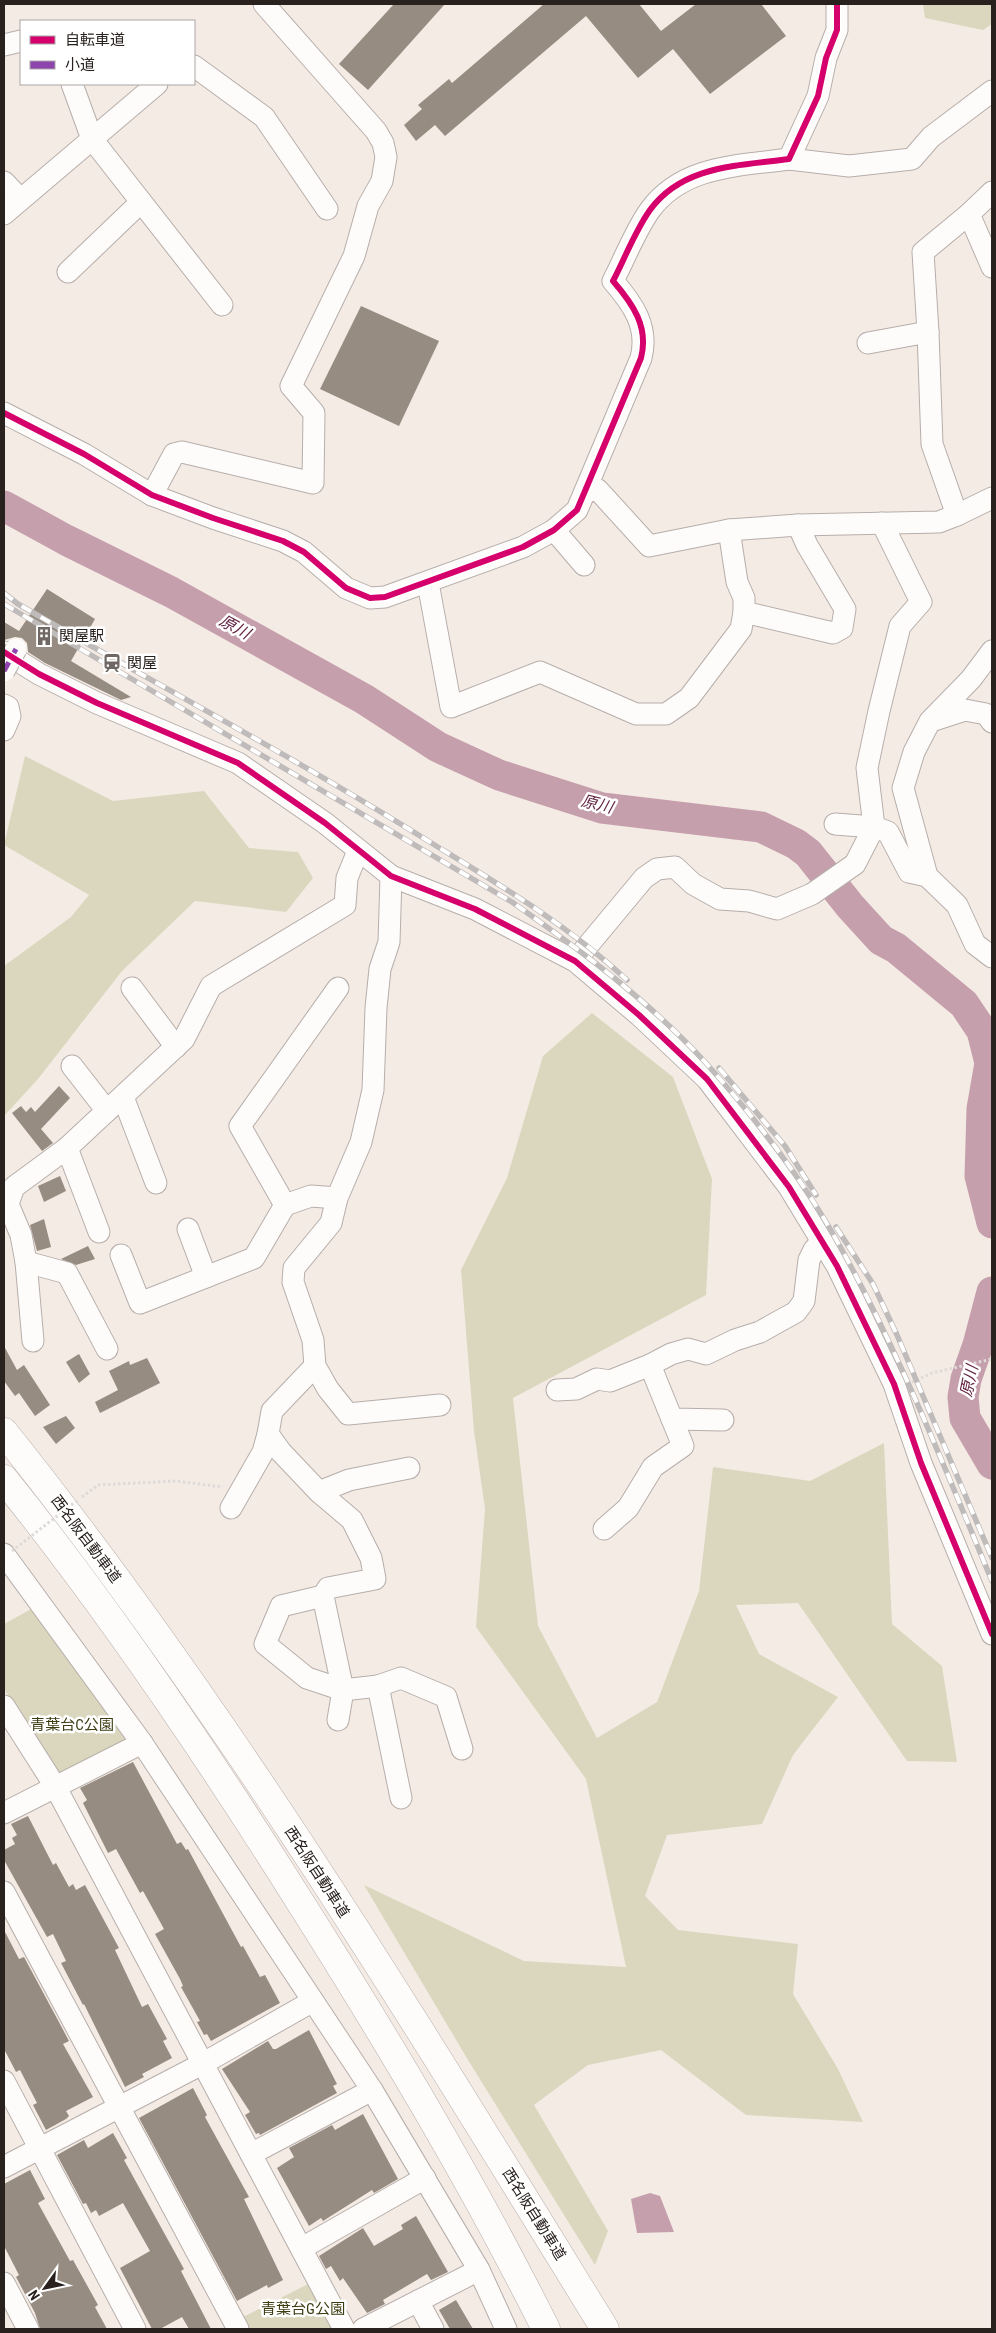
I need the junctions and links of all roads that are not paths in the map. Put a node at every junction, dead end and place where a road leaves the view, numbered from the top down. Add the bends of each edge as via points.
1 (264, 4) edge
2 (837, 4) edge
3 (20, 41) edge
4 (4, 44) edge
5 (195, 67) edge
6 (72, 85) edge
7 (156, 85) edge
8 (992, 91) edge
9 (92, 139) junction
10 (789, 159) junction
11 (4, 182) edge
12 (992, 192) edge
13 (20, 199) junction
14 (140, 203) junction
15 (327, 209) dead end
16 (4, 214) edge
17 (969, 214) junction
18 (992, 267) edge
19 (68, 272) dead end
20 (222, 305) dead end
21 (928, 332) junction
22 (868, 343) dead end
23 (4, 413) edge
24 (587, 491) junction
25 (152, 495) junction
26 (992, 498) edge
27 (957, 515) junction
28 (882, 523) junction
29 (798, 525) junction
30 (554, 530) junction
31 (729, 530) junction
32 (584, 565) dead end
33 (428, 583) junction
34 (744, 612) junction
35 (10, 650) edge
36 (992, 651) edge
37 (4, 671) edge
38 (4, 705) edge
39 (930, 721) junction
40 (992, 722) edge
41 (4, 730) edge
42 (836, 824) dead end
43 (874, 827) junction
44 (358, 851) junction
45 (391, 876) junction
46 (927, 876) junction
47 (992, 957) edge
48 (575, 961) junction
49 (132, 988) dead end
50 (338, 988) dead end
51 (176, 1047) junction
52 (72, 1066) dead end
53 (123, 1097) junction
54 (108, 1111) junction
55 (67, 1148) junction
56 (156, 1183) dead end
57 (338, 1198) junction
58 (285, 1205) junction
59 (188, 1229) dead end
60 (99, 1232) dead end
61 (822, 1241) junction
62 (120, 1255) dead end
63 (26, 1262) junction
64 (206, 1277) junction
65 (33, 1341) dead end
66 (107, 1349) dead end
67 (650, 1365) junction
68 (315, 1366) junction
69 (556, 1390) dead end
70 (440, 1405) dead end
71 (672, 1419) junction
72 (723, 1420) dead end
73 (4, 1432) edge
74 (268, 1434) junction
75 (409, 1468) dead end
76 (4, 1479) edge
77 (319, 1492) junction
78 (231, 1508) dead end
79 (604, 1529) dead end
80 (8, 1553) edge
81 (322, 1596) junction
82 (992, 1634) edge
83 (378, 1686) junction
84 (343, 1690) junction
85 (4, 1706) edge
86 (338, 1720) dead end
87 (142, 1743) junction
88 (462, 1750) dead end
89 (55, 1786) junction
90 (401, 1798) dead end
91 (4, 1813) edge
92 (4, 1892) edge
93 (313, 2001) junction
94 (202, 2064) junction
95 (4, 2081) edge
96 (372, 2090) junction
97 (118, 2107) junction
98 (40, 2149) junction
99 (251, 2154) junction
100 (4, 2167) edge
101 (425, 2178) junction
102 (302, 2248) junction
103 (479, 2270) junction
104 (4, 2283) edge
105 (418, 2300) junction
106 (28, 2329) edge
107 (135, 2329) edge
108 (238, 2329) edge
109 (344, 2329) edge
110 (363, 2329) edge
111 (433, 2329) edge
112 (506, 2329) edge
113 (546, 2329) edge
114 (605, 2329) edge

1 - 25 street via 376,131 383,143 385,170 368,206 354,256 291,386 314,413 313,483 182,452 174,454
2 - 10 street via 837,30 826,58 818,96
3 - 4 street
5 - 15 street via 264,117
6 - 9 street
7 - 9 street
8 - 10 street via 931,137 912,159 849,166
9 - 13 street
9 - 14 street
10 - 24 street via 705,170 675,188 650,210 613,281 634,308 645,344
11 - 13 street
12 - 17 street
13 - 16 street
14 - 19 street
14 - 20 street
17 - 18 street
17 - 21 street via 922,252
21 - 22 street
21 - 27 street via 932,444
23 - 25 street via 84,454
24 - 30 street via 577,510
24 - 31 street via 598,490 649,546
25 - 33 street via 283,540 304,552 346,588 370,598 385,598
26 - 27 street
27 - 28 street via 939,522
28 - 29 street
28 - 43 street via 921,602 900,626 877,720 867,768
29 - 31 street
29 - 34 street via 806,545 845,609 842,628 833,633
30 - 32 street
30 - 33 street via 523,548
31 - 34 street via 737,582 744,598
33 - 34 street via 452,707 540,672 636,714 666,714 689,698 741,629
35 - 37 street, bridge
35 - 44 street via 39,674 238,763 326,823
36 - 39 street via 971,679
38 - 41 street via 8,707 10,716
39 - 40 street via 965,710 986,714
39 - 46 street via 914,752 903,788
42 - 43 street
43 - 46 street via 888,832 909,872
43 - 48 street via 855,864 812,894 777,909 749,901 720,899 693,884 675,867 657,868 644,878
44 - 45 street
44 - 51 street via 347,878 345,905 211,986 184,1039
45 - 48 street via 475,908
45 - 57 street via 389,942 380,969 376,1008 373,1090 361,1142
46 - 47 street via 957,905 975,944
48 - 61 street via 707,1079 789,1187
49 - 51 street
50 - 58 street via 240,1126
51 - 53 street
52 - 54 street
53 - 54 street
53 - 56 street
54 - 55 street
55 - 60 street
55 - 63 street via 14,1187 8,1204 21,1235
57 - 58 street via 311,1196
57 - 68 street via 331,1224 294,1268 293,1282 313,1340
58 - 64 street via 254,1258
59 - 64 street
61 - 67 street via 809,1260 804,1301 796,1312 760,1332 706,1354 688,1349
61 - 82 street via 894,1384 921,1463
62 - 64 street via 140,1303
63 - 65 street
63 - 66 street via 67,1273
67 - 69 street via 610,1380 597,1379 576,1389
67 - 71 street
68 - 70 street via 348,1414
68 - 74 street via 272,1411
71 - 72 street
71 - 79 street via 683,1446 653,1467 628,1508
73 - 114 highway, 西名阪自動車道 via 120,1584 266,1792 421,2032
74 - 77 street
74 - 78 street via 263,1452
75 - 77 street via 348,1480
76 - 113 highway, 西名阪自動車道 via 96,1599 241,1809 424,2105
77 - 81 street via 352,1520 371,1558 375,1579 328,1588
80 - 87 street
81 - 84 street
81 - 84 street via 281,1606 265,1644 307,1678
83 - 84 street
83 - 88 street via 401,1678 446,1698
83 - 90 street
84 - 86 street
85 - 89 street
87 - 89 street
87 - 93 street
89 - 91 street
89 - 94 street
92 - 97 street
93 - 94 street
93 - 96 street
94 - 97 street
94 - 99 street
95 - 98 street
96 - 99 street
96 - 101 street
97 - 98 street
97 - 108 street
98 - 100 street
98 - 107 street
99 - 102 street
101 - 102 street
101 - 103 street
102 - 109 street
103 - 105 street
103 - 112 street
104 - 106 street
105 - 110 street
105 - 111 street

